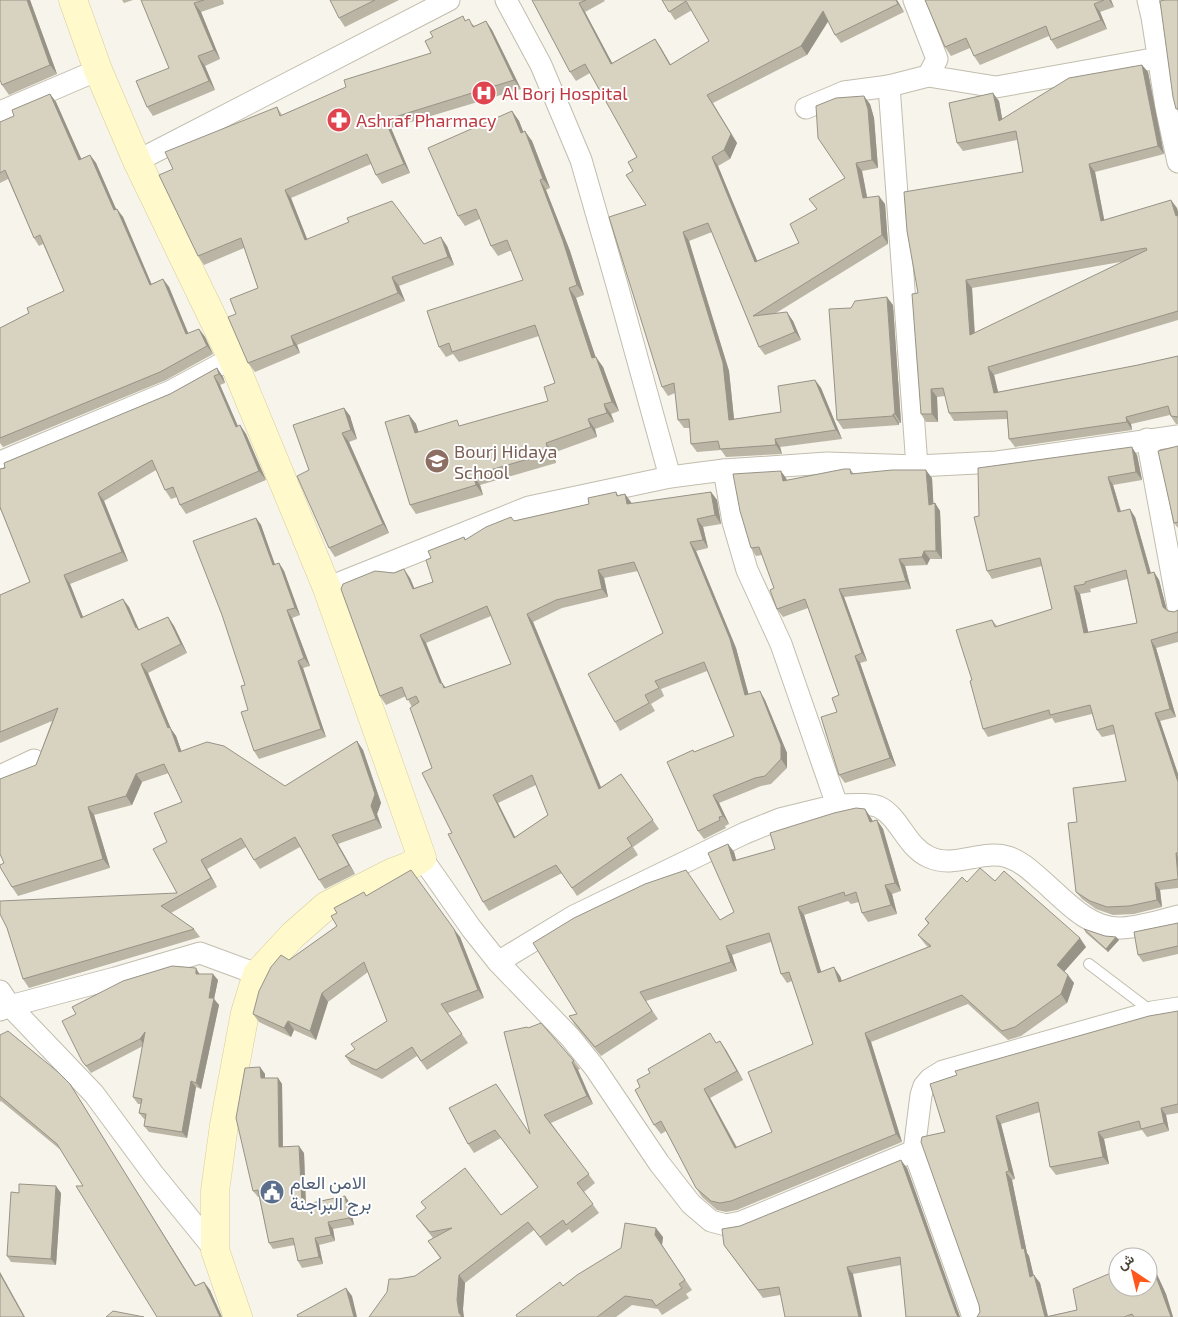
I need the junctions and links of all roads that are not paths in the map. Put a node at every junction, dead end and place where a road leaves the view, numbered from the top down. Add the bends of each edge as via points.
1 (73, 0) edge
2 (449, 0) edge
3 (506, 0) edge
4 (914, 0) edge
5 (1148, 0) edge
6 (1158, 58) junction
7 (98, 70) junction
8 (928, 76) junction
9 (889, 86) junction
10 (806, 108) dead end
11 (0, 112) edge
12 (137, 161) junction
13 (1178, 162) edge
14 (232, 358) junction
15 (1178, 436) edge
16 (1147, 439) junction
17 (0, 462) edge
18 (917, 466) junction
19 (724, 470) junction
20 (670, 477) junction
21 (327, 588) junction
22 (1178, 607) edge
23 (34, 760) dead end
24 (0, 776) edge
25 (837, 805) junction
26 (422, 858) junction
27 (1178, 916) edge
28 (498, 962) junction
29 (1089, 964) dead end
30 (257, 974) junction
31 (3, 1002) edge
32 (1178, 1008) edge
33 (1152, 1012) junction
34 (914, 1151) junction
35 (215, 1250) junction
36 (238, 1317) edge
37 (973, 1317) edge

1 - 7 street
2 - 12 street
3 - 20 street via 541,65 581,160
4 - 8 street via 936,59
5 - 6 street
6 - 8 street via 996,87
6 - 13 street
7 - 11 street
7 - 12 street
8 - 9 street
9 - 10 street via 844,92
9 - 18 street
12 - 14 street
14 - 17 street via 171,391
14 - 21 street
15 - 16 street
16 - 18 street via 997,462
16 - 22 street
18 - 19 street via 827,464
19 - 20 street
19 - 25 street via 733,522 747,570 781,644
20 - 21 street via 529,507
21 - 26 street
23 - 24 street
25 - 27 street via 878,806 891,817 911,844 928,857 944,861 985,854 1007,857 1023,864 1080,914 1101,924 1120,928
25 - 28 street via 780,819 745,833 574,916
26 - 28 street
26 - 30 street via 326,906 293,935
28 - 34 street via 570,1037 691,1204 711,1221 726,1225 741,1222
29 - 33 lane
30 - 31 street via 200,952 115,978
30 - 35 street via 245,1013 224,1125 214,1191
31 - 35 street via 94,1094
32 - 33 street
33 - 34 street via 943,1071 924,1086
34 - 37 street
35 - 36 street

